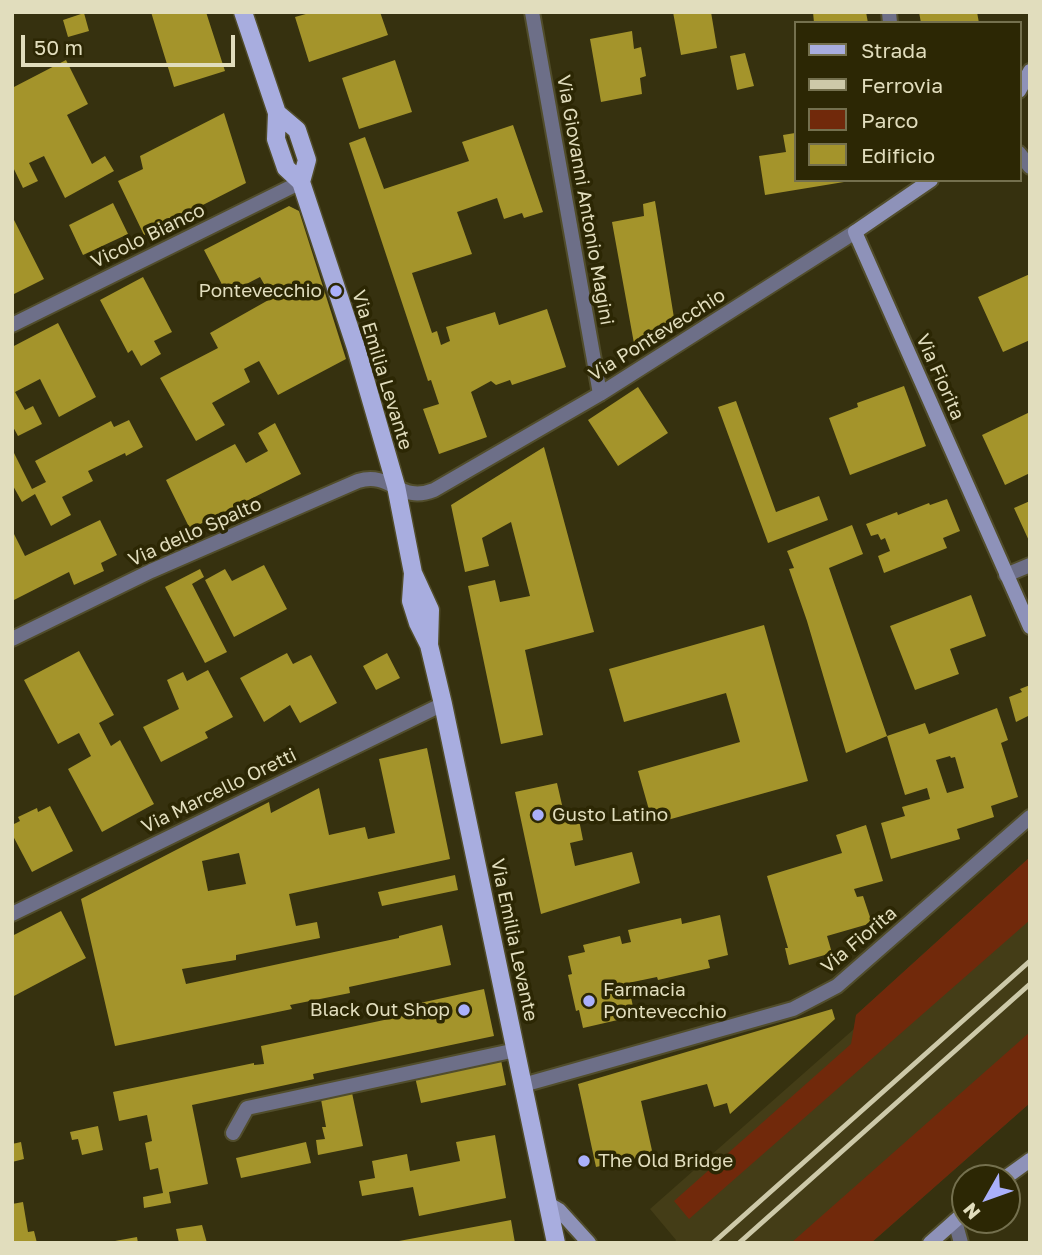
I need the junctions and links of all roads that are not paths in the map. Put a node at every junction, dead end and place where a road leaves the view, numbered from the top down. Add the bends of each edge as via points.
1 (243, 12) edge
2 (532, 12) edge
3 (1030, 71) edge
4 (1021, 87) edge
5 (301, 182) junction
6 (916, 185) edge
7 (855, 232) junction
8 (12, 325) edge
9 (600, 394) junction
10 (396, 486) junction
11 (1030, 565) edge
12 (1006, 575) junction
13 (1030, 628) edge
14 (12, 639) edge
15 (443, 704) junction
16 (1030, 817) edge
17 (12, 914) edge
18 (516, 1050) junction
19 (523, 1085) junction
20 (233, 1133) dead end
21 (547, 1203) junction
22 (951, 1224) edge
23 (556, 1243) edge
24 (589, 1243) edge
25 (930, 1243) edge

1 - 5 main road, Via Emilia Levante via 278,113 298,130 307,160
2 - 9 street, Via Giovanni Antonio Magini
3 - 4 street
5 - 8 street, Vicolo Bianco
5 - 10 main road, Via Emilia Levante
6 - 7 street, Via Pontevecchio
7 - 9 street, Via Pontevecchio
7 - 12 street, Via Fiorita
9 - 10 street, Via Pontevecchio via 434,490 411,495
10 - 14 street, Via dello Spalto via 375,478 358,481 151,571
10 - 15 main road, Via Emilia Levante via 413,573 430,610 429,645
11 - 12 street
12 - 13 street, Via Fiorita
15 - 17 street, Via Marcello Oretti
15 - 18 main road, Via Emilia Levante
16 - 19 street, Via Fiorita via 837,986 815,999
18 - 19 main road, Via Emilia Levante
18 - 20 street via 247,1108
19 - 21 main road, Via Emilia Levante
21 - 23 main road, Via Emilia Levante
21 - 24 street
22 - 25 street

